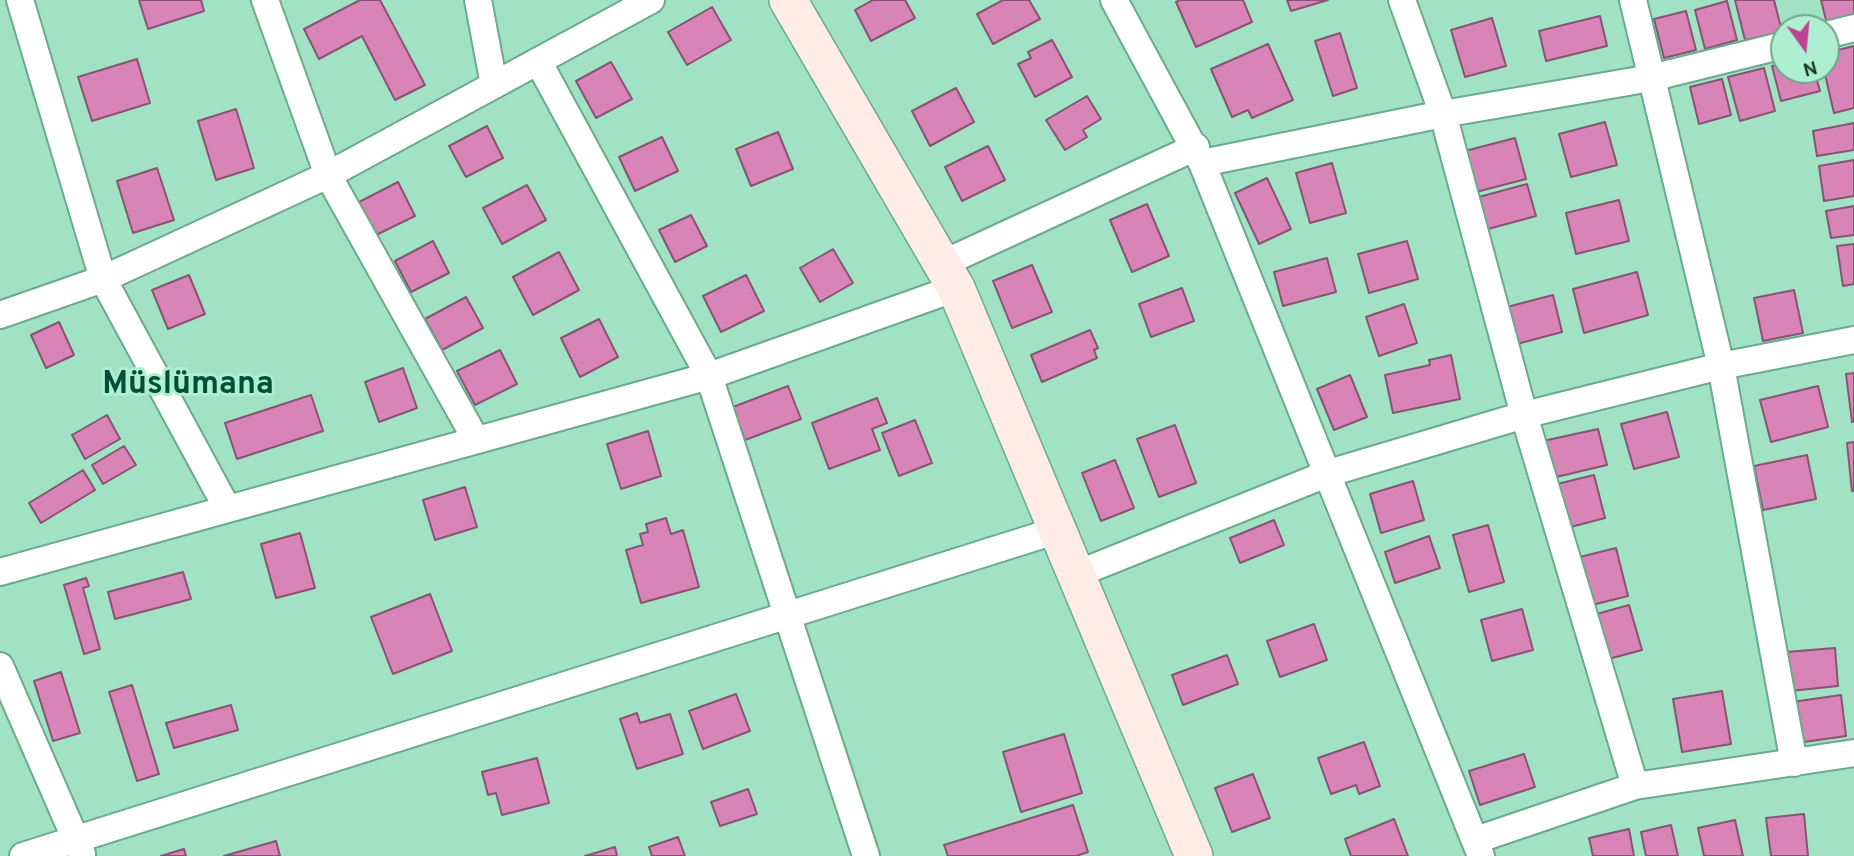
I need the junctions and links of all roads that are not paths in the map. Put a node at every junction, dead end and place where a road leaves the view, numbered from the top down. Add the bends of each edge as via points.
1 (20, 0) edge
2 (265, 0) edge
3 (478, 0) edge
4 (651, 0) edge
5 (788, 0) edge
6 (1114, 0) edge
7 (1402, 0) edge
8 (1633, 0) edge
9 (1770, 49) edge
10 (538, 61) junction
11 (1651, 78) junction
12 (494, 85) junction
13 (1443, 114) junction
14 (1199, 155) junction
15 (328, 175) junction
16 (950, 276) junction
17 (103, 279) junction
18 (0, 315) edge
19 (1854, 340) edge
20 (1721, 366) junction
21 (709, 376) junction
22 (1524, 415) junction
23 (475, 438) junction
24 (1329, 473) junction
25 (227, 508) junction
26 (1058, 530) junction
27 (0, 572) edge
28 (1077, 574) junction
29 (788, 614) junction
30 (0, 666) edge
31 (1854, 753) edge
32 (1794, 763) junction
33 (1635, 786) junction
34 (79, 848) edge
35 (1478, 848) edge
36 (23, 856) edge
37 (866, 856) edge
38 (1194, 856) edge

1 - 17 street
2 - 15 street
3 - 12 street
4 - 10 street
5 - 16 street
6 - 14 street
7 - 13 street
8 - 11 street
9 - 11 street
10 - 12 street
10 - 21 street
11 - 13 street
11 - 20 street
12 - 15 street
13 - 14 street
13 - 22 street
14 - 16 street
14 - 24 street
15 - 17 street
15 - 23 street
16 - 21 street
16 - 26 street
17 - 18 street
17 - 25 street
19 - 20 street
20 - 22 street
20 - 32 street
21 - 23 street
21 - 29 street
22 - 24 street
22 - 33 street
23 - 25 street
24 - 28 street
24 - 35 street
25 - 27 street
26 - 28 street
26 - 29 street
28 - 38 street
29 - 34 street
29 - 37 street
30 - 34 street
31 - 32 street
32 - 33 street
33 - 35 street
34 - 36 street

